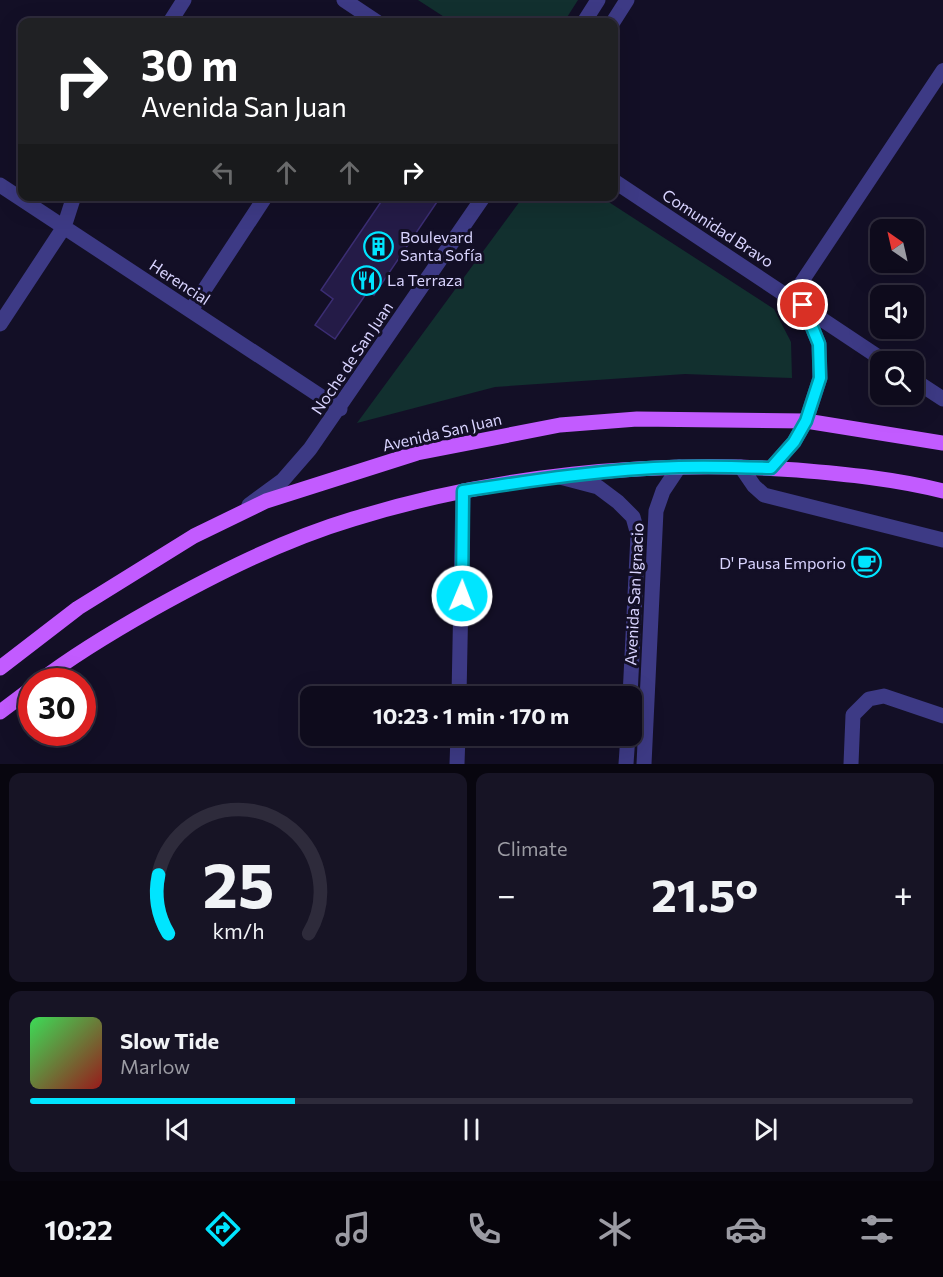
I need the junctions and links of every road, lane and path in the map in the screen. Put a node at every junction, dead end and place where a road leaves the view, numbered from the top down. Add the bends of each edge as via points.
1 (184, 0) edge
2 (344, 0) edge
3 (598, 0) edge
4 (627, 0) edge
5 (173, 18) edge
6 (370, 18) edge
7 (587, 18) edge
8 (616, 18) edge
9 (943, 70) edge
10 (618, 184) edge
11 (0, 185) edge
12 (18, 197) edge
13 (24, 201) edge
14 (72, 201) edge
15 (263, 201) edge
16 (481, 201) edge
17 (64, 227) junction
18 (797, 302) junction
19 (191, 310) junction
20 (0, 324) edge
21 (870, 351) edge
22 (924, 387) edge
23 (943, 399) edge
24 (340, 409) junction
25 (806, 421) junction
26 (943, 443) edge
27 (679, 467) junction
28 (741, 467) junction
29 (771, 468) junction
30 (560, 477) junction
31 (463, 491) junction
32 (943, 491) edge
33 (228, 520) junction
34 (943, 540) edge
35 (0, 668) edge
36 (60, 668) edge
37 (459, 686) edge
38 (630, 686) edge
39 (18, 698) edge
40 (0, 712) edge
41 (943, 716) edge
42 (458, 746) edge
43 (627, 746) edge
44 (458, 764) edge
45 (626, 764) edge
46 (644, 764) edge
47 (851, 764) edge

1 - 5 street
2 - 6 street
3 - 7 street
4 - 8 street
9 - 18 lane
10 - 18 street, Comunidad Bravo
11 - 12 street, Herencial
13 - 17 street, Herencial
14 - 17 street
15 - 19 street
16 - 24 street, Noche de San Juan
17 - 19 street, Herencial
17 - 20 street
18 - 21 street, Comunidad Bravo
18 - 25 street via 819,344 820,378
19 - 24 street, Herencial
22 - 23 street
24 - 33 street, Noche de San Juan via 283,480
25 - 26 main road, Avenida San Juan
25 - 29 street
25 - 33 main road, Avenida San Juan via 637,419 560,425 417,453 266,501
27 - 28 main road
27 - 30 main road
27 - 46 street, Avenida San Ignacio via 663,491 656,511
28 - 29 main road
28 - 34 street via 764,495
29 - 32 main road
30 - 31 main road
30 - 38 street, Avenida San Ignacio via 598,487 633,517 638,535
31 - 36 main road via 351,520 274,549 192,587
31 - 37 street
33 - 35 main road, Avenida San Juan via 126,576
39 - 40 main road
41 - 47 street via 884,696 869,699 853,715
42 - 44 street
43 - 45 street

